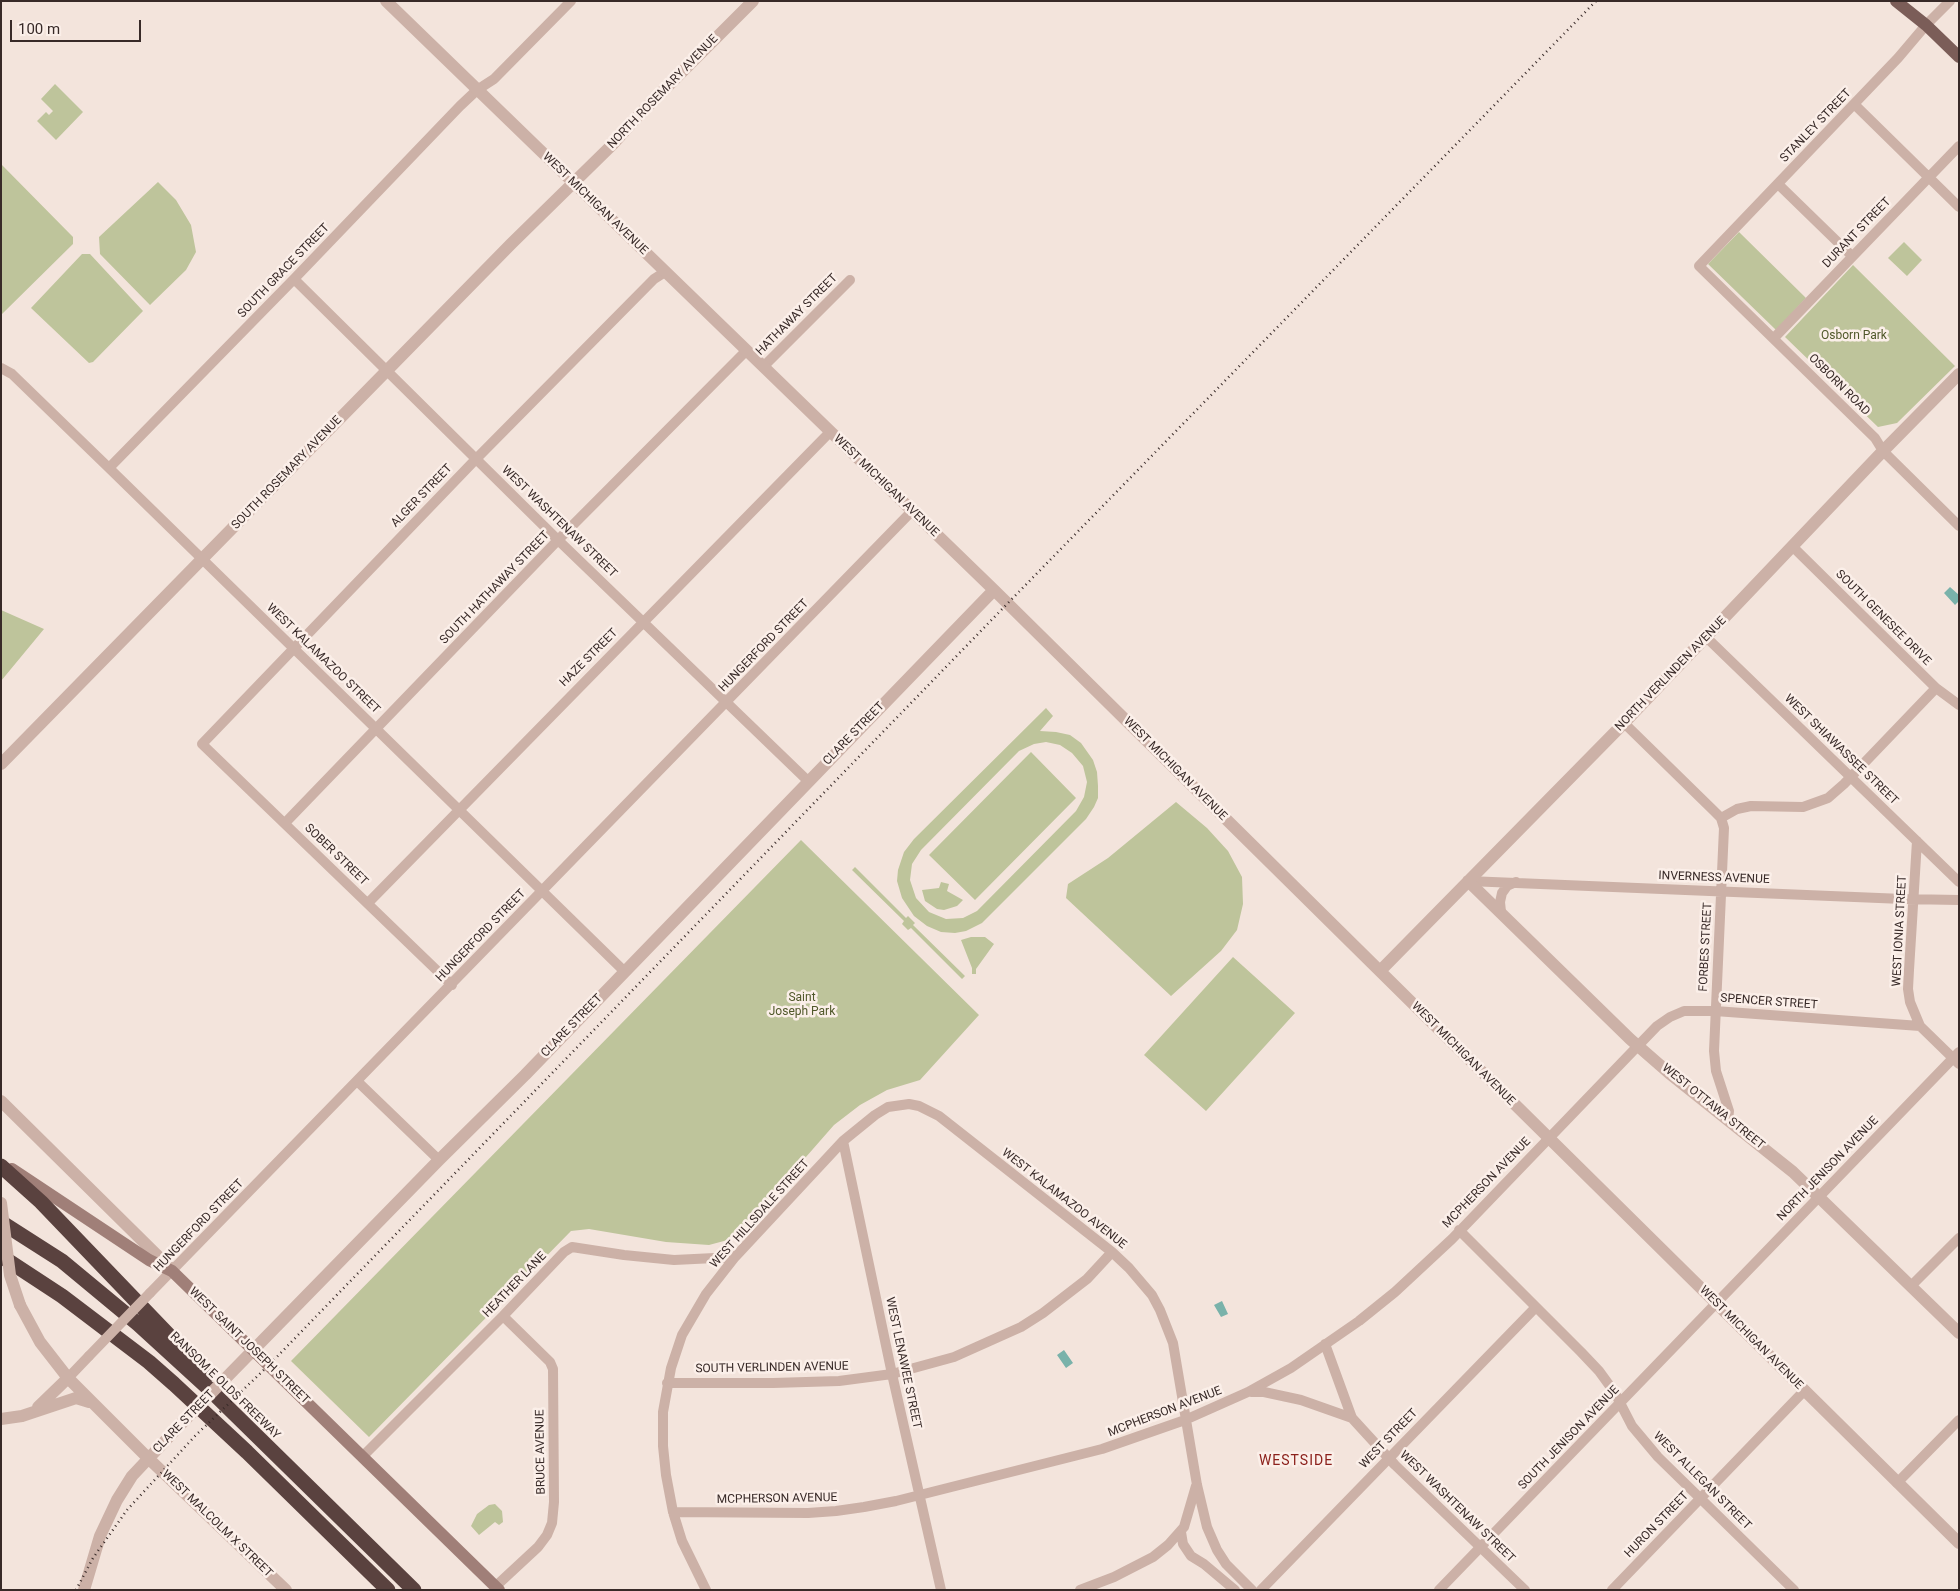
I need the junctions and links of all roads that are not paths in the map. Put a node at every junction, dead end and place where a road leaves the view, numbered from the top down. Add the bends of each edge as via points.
1 (571, 1) edge
2 (752, 1) edge
3 (1896, 1) edge
4 (1950, 1) edge
5 (389, 2) edge
6 (1926, 25) junction
7 (1959, 57) edge
8 (477, 90) junction
9 (1854, 104) junction
10 (1959, 146) edge
11 (1928, 177) junction
12 (573, 182) junction
13 (1778, 184) junction
14 (1959, 207) edge
15 (1852, 256) junction
16 (1699, 266) joint
17 (666, 272) junction
18 (294, 279) junction
19 (850, 280) dead end
20 (1774, 338) junction
21 (746, 351) junction
22 (763, 367) junction
23 (1, 368) edge
24 (387, 372) junction
25 (1959, 374) edge
26 (830, 432) junction
27 (1883, 450) junction
28 (476, 459) junction
29 (109, 468) junction
30 (912, 511) junction
31 (1959, 526) edge
32 (558, 540) junction
33 (1792, 546) junction
34 (202, 560) junction
35 (994, 590) junction
36 (643, 622) junction
37 (1706, 637) junction
38 (293, 648) junction
39 (1936, 688) junction
40 (726, 702) junction
41 (1959, 704) edge
42 (1624, 723) junction
43 (376, 729) junction
44 (202, 744) joint
45 (1, 764) edge
46 (1851, 777) junction
47 (808, 781) junction
48 (458, 809) junction
49 (1721, 818) junction
50 (285, 823) junction
51 (1917, 841) junction
52 (1468, 880) junction
53 (1516, 882) junction
54 (1959, 882) edge
55 (1721, 891) junction
56 (542, 892) junction
57 (1914, 899) junction
58 (1959, 900) edge
59 (368, 903) junction
60 (1501, 912) junction
61 (624, 971) junction
62 (1380, 971) junction
63 (452, 985) junction
64 (1715, 1011) junction
65 (1920, 1026) junction
66 (1638, 1046) junction
67 (1957, 1058) edge
68 (357, 1082) junction
69 (1, 1101) edge
70 (1728, 1120) junction
71 (1548, 1138) junction
72 (843, 1142) junction
73 (439, 1160) junction
74 (1, 1164) edge
75 (1819, 1196) junction
76 (1, 1203) edge
77 (1, 1222) edge
78 (1460, 1230) junction
79 (1959, 1238) edge
80 (1112, 1252) junction
81 (1, 1256) edge
82 (735, 1257) junction
83 (1, 1265) edge
84 (172, 1271) junction
85 (1911, 1286) junction
86 (1717, 1304) junction
87 (1536, 1306) junction
88 (89, 1316) junction
89 (503, 1316) junction
90 (1959, 1334) edge
91 (1325, 1344) junction
92 (253, 1350) junction
93 (892, 1374) junction
94 (68, 1378) junction
95 (667, 1383) junction
96 (1804, 1391) junction
97 (1248, 1392) junction
98 (1620, 1403) junction
99 (94, 1405) junction
100 (25, 1414) junction
101 (1352, 1418) junction
102 (1, 1419) edge
103 (1186, 1420) junction
104 (1959, 1420) edge
105 (362, 1456) junction
106 (1388, 1457) junction
107 (148, 1458) junction
108 (1897, 1483) junction
109 (1196, 1485) junction
110 (918, 1495) junction
111 (1700, 1498) junction
112 (673, 1512) junction
113 (354, 1531) junction
114 (1181, 1532) junction
115 (1959, 1543) edge
116 (1480, 1547) junction
117 (497, 1588) edge
118 (84, 1590) edge
119 (286, 1590) edge
120 (388, 1590) edge
121 (414, 1590) edge
122 (706, 1590) edge
123 (941, 1590) edge
124 (1080, 1590) edge
125 (1235, 1590) edge
126 (1252, 1590) edge
127 (1261, 1590) edge
128 (1439, 1590) edge
129 (1525, 1590) edge
130 (1612, 1590) edge
131 (1794, 1590) edge

1 - 8 street, SOUTH GRACE STREET via 494,79
2 - 12 street, NORTH ROSEMARY AVENUE
3 - 6 main road
4 - 6 street, STANLEY STREET
5 - 8 street, WEST MICHIGAN AVENUE
6 - 7 main road
6 - 9 street, STANLEY STREET
8 - 12 street, WEST MICHIGAN AVENUE
8 - 18 street, SOUTH GRACE STREET
9 - 11 street
9 - 13 street, STANLEY STREET
10 - 11 street, DURANT STREET
11 - 14 street
11 - 15 street, DURANT STREET
12 - 17 street, WEST MICHIGAN AVENUE
12 - 24 street, SOUTH ROSEMARY AVENUE
13 - 15 street
13 - 16 street, STANLEY STREET
15 - 20 street, DURANT STREET
16 - 20 street, OSBORN ROAD
17 - 21 street, WEST MICHIGAN AVENUE
17 - 28 street, ALGER STREET via 654,279
18 - 24 street, WEST WASHTENAW STREET
18 - 29 street, SOUTH GRACE STREET
19 - 22 street, HATHAWAY STREET
20 - 27 street, OSBORN ROAD via 1875,438
21 - 22 street, WEST MICHIGAN AVENUE
21 - 32 street, SOUTH HATHAWAY STREET
22 - 26 street, WEST MICHIGAN AVENUE
23 - 29 street, WEST KALAMAZOO STREET via 12,374
24 - 28 street, WEST WASHTENAW STREET
24 - 34 street, SOUTH ROSEMARY AVENUE
25 - 27 street, NORTH VERLINDEN AVENUE
26 - 30 street, WEST MICHIGAN AVENUE
26 - 36 street, HAZE STREET
27 - 31 street, OSBORN ROAD
27 - 33 street, NORTH VERLINDEN AVENUE
28 - 32 street, WEST WASHTENAW STREET
28 - 38 street, ALGER STREET
29 - 34 street, WEST KALAMAZOO STREET
30 - 35 street, WEST MICHIGAN AVENUE
30 - 40 street, HUNGERFORD STREET
32 - 36 street, WEST WASHTENAW STREET
32 - 43 street, SOUTH HATHAWAY STREET
33 - 37 street, NORTH VERLINDEN AVENUE
33 - 39 street, SOUTH GENESEE DRIVE
34 - 38 street, WEST KALAMAZOO STREET
34 - 45 street, SOUTH ROSEMARY AVENUE
35 - 47 street, CLARE STREET
35 - 62 street, WEST MICHIGAN AVENUE
36 - 40 street, WEST WASHTENAW STREET
36 - 48 street, HAZE STREET
37 - 42 street, NORTH VERLINDEN AVENUE
37 - 46 street, WEST SHIAWASSEE STREET
38 - 43 street, WEST KALAMAZOO STREET
38 - 44 street, ALGER STREET
39 - 41 street, SOUTH GENESEE DRIVE
39 - 46 street
40 - 47 street, WEST WASHTENAW STREET
40 - 56 street, HUNGERFORD STREET
42 - 49 street
42 - 52 street, NORTH VERLINDEN AVENUE
43 - 48 street, WEST KALAMAZOO STREET
43 - 50 street, SOUTH HATHAWAY STREET
44 - 50 street, SOBER STREET
46 - 49 street via 1828,798 1816,803 1803,807 1750,806
46 - 51 street, WEST SHIAWASSEE STREET
47 - 61 street, CLARE STREET
48 - 56 street, WEST KALAMAZOO STREET
48 - 59 street, HAZE STREET
49 - 55 street, FORBES STREET via 1724,828
50 - 59 street, SOBER STREET
51 - 54 street, WEST SHIAWASSEE STREET
51 - 57 street, WEST IONIA STREET
52 - 53 street, INVERNESS AVENUE
52 - 60 street, WEST OTTAWA STREET
52 - 62 street, NORTH VERLINDEN AVENUE
53 - 55 street, INVERNESS AVENUE
53 - 60 street via 1502,893
55 - 57 street, INVERNESS AVENUE
55 - 64 street, FORBES STREET
56 - 61 street, WEST KALAMAZOO STREET
56 - 63 street, HUNGERFORD STREET
57 - 58 street, INVERNESS AVENUE
57 - 65 street, WEST IONIA STREET via 1908,988
59 - 63 street, SOBER STREET
60 - 66 street, WEST OTTAWA STREET
61 - 73 street, CLARE STREET via 525,1076
62 - 71 street, WEST MICHIGAN AVENUE
63 - 68 street, HUNGERFORD STREET
64 - 65 street, SPENCER STREET
64 - 66 street, SPENCER STREET via 1684,1011 1670,1017
64 - 70 street, FORBES STREET via 1716,1072 1729,1111
65 - 67 street, WEST IONIA STREET
66 - 70 street, WEST OTTAWA STREET
66 - 71 street, SPENCER STREET
67 - 75 street, NORTH JENISON AVENUE
68 - 73 street
68 - 84 street, HUNGERFORD STREET
69 - 84 street, WEST SAINT JOSEPH STREET
70 - 75 street, WEST OTTAWA STREET
71 - 78 street, MCPHERSON AVENUE
71 - 86 street, WEST MICHIGAN AVENUE
72 - 80 street, WEST KALAMAZOO AVENUE via 888,1107 919,1106 939,1116
72 - 82 street, WEST HILLSDALE STREET
72 - 93 street, WEST LENAWEE STREET
73 - 92 street, CLARE STREET
74 - 84 main road via 149,1260
74 - 113 highway via 194,1360
75 - 85 street, WEST OTTAWA STREET
75 - 86 street, NORTH JENISON AVENUE
76 - 94 street, WEST MALCOLM X STREET, bridge via 10,1275 20,1305 46,1352
77 - 113 highway, RANSOM E OLDS FREEWAY via 62,1261 138,1324
78 - 87 street, WEST ALLEGAN STREET
78 - 91 street, MCPHERSON AVENUE via 1395,1292
79 - 85 street
80 - 93 street, SOUTH VERLINDEN AVENUE via 1087,1278 1021,1327 954,1356
80 - 103 street, WEST KALAMAZOO AVENUE via 1141,1281 1163,1314 1177,1361
81 - 88 highway
82 - 89 street, HEATHER LANE via 674,1260 572,1247
82 - 95 street, WEST HILLSDALE STREET via 706,1294 682,1335
83 - 88 highway
84 - 92 main road, WEST SAINT JOSEPH STREET
84 - 94 street, HUNGERFORD STREET, bridge
85 - 90 street, WEST OTTAWA STREET
86 - 96 street, WEST MICHIGAN AVENUE
86 - 98 street, SOUTH JENISON AVENUE
87 - 98 street, WEST ALLEGAN STREET via 1593,1364
87 - 106 street, WEST STREET
88 - 120 highway via 149,1362 218,1425
89 - 105 street, HEATHER LANE
89 - 117 street, BRUCE AVENUE via 550,1362 553,1369 554,1502 547,1535
91 - 97 street, MCPHERSON AVENUE
91 - 101 street, WEST WASHTENAW STREET
92 - 105 main road, WEST SAINT JOSEPH STREET
92 - 107 street, CLARE STREET, bridge
93 - 95 street, SOUTH VERLINDEN AVENUE via 830,1381
93 - 110 street, WEST LENAWEE STREET
94 - 99 street, WEST MALCOLM X STREET
94 - 100 street via 44,1402
95 - 112 street, WEST HILLSDALE STREET via 663,1446
96 - 108 street, WEST MICHIGAN AVENUE
96 - 111 street, HURON STREET
97 - 101 street, WEST WASHTENAW STREET via 1302,1400
97 - 103 street, MCPHERSON AVENUE
98 - 111 street, WEST ALLEGAN STREET via 1643,1440
98 - 116 street, SOUTH JENISON AVENUE
99 - 100 street via 76,1398
99 - 107 street, WEST MALCOLM X STREET
100 - 102 street
101 - 106 street, WEST WASHTENAW STREET
103 - 109 street
103 - 110 street, MCPHERSON AVENUE via 1102,1449
104 - 108 street
105 - 117 main road, WEST SAINT JOSEPH STREET
106 - 116 street, WEST WASHTENAW STREET
106 - 127 street, WEST STREET
107 - 118 street, CLARE STREET via 129,1481 108,1517
107 - 119 street, WEST MALCOLM X STREET
108 - 115 street, WEST MICHIGAN AVENUE
109 - 114 street
109 - 126 street via 1206,1527 1216,1550
110 - 112 street, MCPHERSON AVENUE via 836,1511 808,1513
110 - 123 street, WEST LENAWEE STREET
111 - 130 street, HURON STREET
111 - 131 street, WEST ALLEGAN STREET
112 - 122 street, WEST HILLSDALE STREET via 682,1542
113 - 121 highway, RANSOM E OLDS FREEWAY
114 - 124 street via 1154,1557
114 - 125 street via 1183,1544 1191,1556
116 - 128 street, SOUTH JENISON AVENUE
116 - 129 street, WEST WASHTENAW STREET

